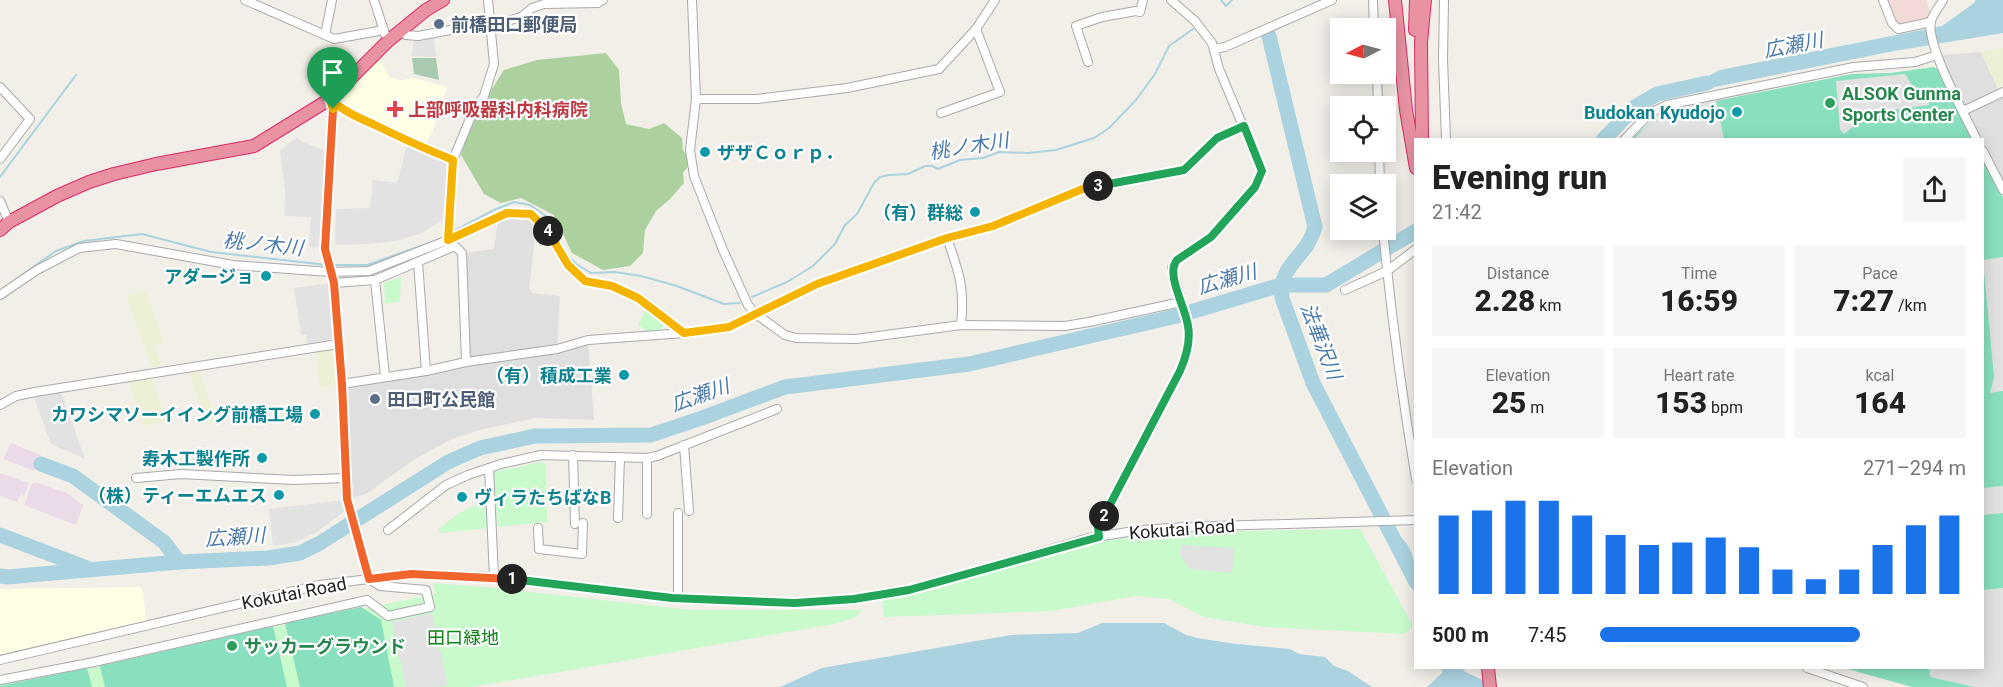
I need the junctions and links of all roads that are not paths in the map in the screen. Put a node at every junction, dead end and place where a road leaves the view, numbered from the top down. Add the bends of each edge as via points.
1 (245, 0) edge
2 (332, 0) edge
3 (374, 0) edge
4 (443, 0) edge
5 (488, 0) edge
6 (603, 0) edge
7 (692, 0) edge
8 (995, 0) edge
9 (1143, 0) edge
10 (1171, 0) edge
11 (1332, 0) edge
12 (1372, 0) edge
13 (1395, 0) edge
14 (1416, 0) edge
15 (1425, 0) edge
16 (1444, 0) edge
17 (1883, 0) edge
18 (1943, 0) edge
19 (1373, 18) edge
20 (1931, 25) junction
21 (491, 26) junction
22 (976, 29) junction
23 (400, 31) junction
24 (325, 35) junction
25 (386, 36) junction
26 (1215, 49) junction
27 (1937, 55) junction
28 (1088, 62) dead end
29 (0, 87) edge
30 (2003, 93) edge
31 (330, 99) junction
32 (696, 99) junction
33 (1963, 111) junction
34 (941, 113) dead end
35 (1244, 126) junction
36 (1420, 138) edge
37 (1420, 138) edge
38 (1446, 138) edge
39 (1626, 138) edge
40 (1976, 138) edge
41 (1984, 153) edge
42 (1414, 156) edge
43 (0, 159) edge
44 (453, 160) junction
45 (2003, 190) edge
46 (0, 201) edge
47 (5, 226) edge
48 (947, 238) junction
49 (448, 240) junction
50 (1385, 240) edge
51 (1414, 250) edge
52 (418, 262) junction
53 (1387, 268) junction
54 (330, 272) junction
55 (375, 280) junction
56 (334, 283) junction
57 (1346, 290) dead end
58 (0, 295) edge
59 (1181, 303) junction
60 (756, 314) junction
61 (961, 325) junction
62 (684, 333) junction
63 (338, 344) junction
64 (466, 362) junction
65 (426, 371) junction
66 (385, 376) junction
67 (342, 384) junction
68 (0, 405) edge
69 (777, 409) dead end
70 (684, 445) junction
71 (573, 455) junction
72 (620, 457) junction
73 (647, 458) junction
74 (1414, 467) edge
75 (489, 468) junction
76 (136, 478) dead end
77 (347, 478) junction
78 (689, 511) dead end
79 (678, 513) dead end
80 (647, 514) dead end
81 (618, 518) dead end
82 (1414, 520) edge
83 (538, 528) dead end
84 (388, 530) dead end
85 (1099, 537) junction
86 (494, 577) junction
87 (369, 579) junction
88 (678, 598) junction
89 (0, 660) edge
90 (1488, 669) edge
91 (1810, 669) edge
92 (0, 680) edge
93 (1490, 687) edge
94 (1863, 687) edge

1 - 24 street
2 - 24 street
3 - 25 street
4 - 23 highway
5 - 21 street
6 - 21 street via 544,4 521,17
7 - 32 street
8 - 22 street
9 - 28 street via 1140,12 1076,26
10 - 26 street via 1203,30
11 - 26 street
12 - 19 street
13 - 42 highway
14 - 36 highway
15 - 37 highway
16 - 38 street
17 - 20 street via 1898,29
18 - 20 street
20 - 27 street
21 - 23 street via 418,36
21 - 44 street via 494,64 484,96
22 - 32 street via 939,69 824,91 757,99
22 - 34 street via 1000,92
23 - 25 highway
24 - 25 street via 334,39
25 - 31 highway
26 - 35 street via 1219,69
27 - 33 street
27 - 39 street via 1915,62 1854,67 1667,105 1650,113
29 - 43 street via 30,119
30 - 33 street
31 - 44 street via 361,118
31 - 47 highway via 254,146 114,174 57,196
31 - 54 street via 333,109 325,249
32 - 60 street via 690,150 694,176 723,250
33 - 40 street
35 - 48 street via 1217,138 1184,170 1085,188 993,226
35 - 59 street via 1261,176 1211,237 1173,264
41 - 45 street
44 - 49 street
46 - 47 street
48 - 60 street via 817,284
48 - 61 street via 961,278
49 - 54 street via 369,271
49 - 62 street via 507,213 531,214 546,228 568,265 585,281 612,286 638,298
50 - 53 street
51 - 53 street
52 - 55 street
52 - 64 street via 455,246 462,253
52 - 65 street
53 - 57 street
53 - 74 street
54 - 56 street
54 - 58 street via 232,264 116,244 79,248 62,255
55 - 56 street
55 - 66 street
56 - 63 street
59 - 61 street via 1065,326
59 - 85 street via 1189,342 1185,359 1098,527
60 - 61 street via 785,335 796,338 856,339
60 - 62 street via 729,327
62 - 64 street via 588,340 557,349
63 - 67 street
63 - 68 street via 35,392
64 - 65 street
65 - 66 street
66 - 67 street
67 - 77 street
69 - 70 street
70 - 73 street
70 - 78 street
71 - 72 street
71 - 75 street via 541,455
71 - 83 street via 582,554 538,549
72 - 73 street
72 - 81 street
73 - 80 street
75 - 84 street via 446,485
75 - 86 street
76 - 77 street via 181,474 292,480
77 - 87 street via 347,499
79 - 88 street
82 - 85 street, Kokutai Road via 1185,526
85 - 88 street, Kokutai Road via 909,590 854,599 795,603
86 - 87 street, Kokutai Road via 411,574
86 - 88 street, Kokutai Road
87 - 89 street, Kokutai Road via 320,585
87 - 92 street via 380,586 426,590 430,607 388,616 367,600
90 - 93 highway
91 - 94 street

